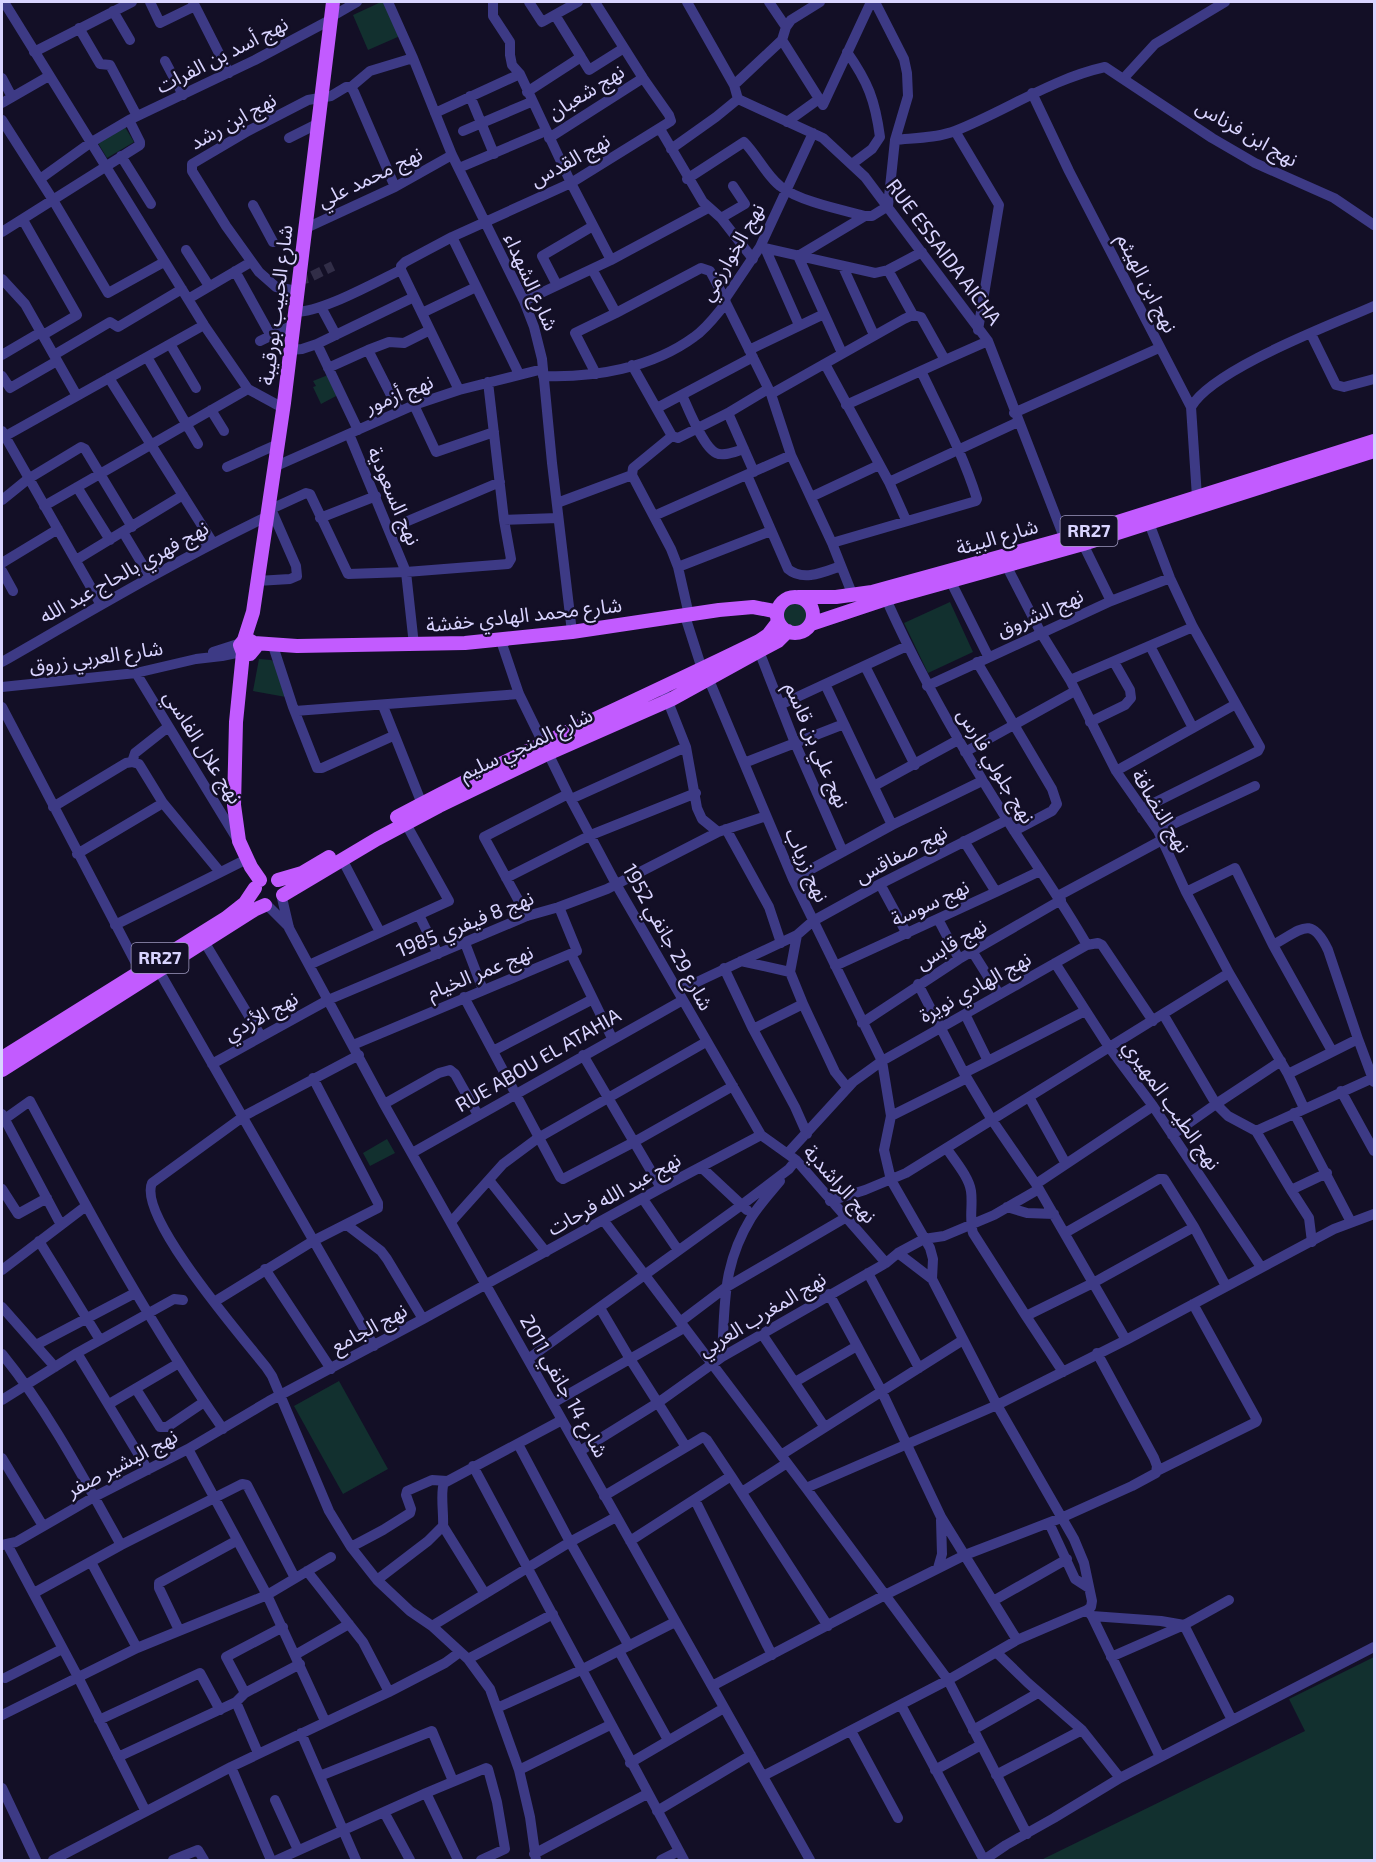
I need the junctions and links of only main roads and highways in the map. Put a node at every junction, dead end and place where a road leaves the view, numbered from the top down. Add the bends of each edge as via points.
1 (333, 2) edge
2 (1374, 441) edge
3 (1374, 452) edge
4 (1072, 543) junction
5 (793, 597) junction
6 (753, 607) junction
7 (781, 623) junction
8 (811, 624) junction
9 (297, 646) junction
10 (247, 647) junction
11 (706, 674) junction
12 (545, 749) junction
13 (264, 881) junction
14 (282, 897) junction
15 (267, 905) junction
16 (61, 1027) junction
17 (48, 1035) junction
18 (2, 1058) edge
19 (2, 1070) edge

1 - 10 main road, شارع الحبيب بورقيبة via 283,408
2 - 4 main road, شارع البيئة / RR27 via 1197,497
3 - 4 main road, شارع البيئة / RR27 via 1149,523
4 - 5 main road, شارع البيئة / RR27 via 853,596
4 - 8 main road, شارع البيئة / RR27
5 - 6 main road, شارع البيئة
5 - 7 main road via 780,605
5 - 8 main road via 810,604 814,617
6 - 7 main road via 774,611
6 - 9 main road, شارع محمد الهادي خفشة via 501,641
7 - 8 main road, RR27 via 801,632
7 - 11 main road, شارع المنجي سليم
7 - 11 main road, شارع المنجي سليم via 778,641
9 - 10 main road, شارع محمد الهادي خفشة
9 - 10 main road, شارع محمد الهادي خفشة
10 - 13 main road, شارع الحبيب بورقيبة via 241,812 250,852
10 - 13 main road, شارع الحبيب بورقيبة via 234,777 239,841 246,859
11 - 12 main road, شارع المنجي سليم
12 - 13 main road, شارع المنجي سليم via 422,804 302,873
12 - 14 main road, شارع المنجي سليم via 342,859
13 - 14 main road via 283,890
13 - 15 main road via 257,901
13 - 16 main road, RR27 via 239,908
14 - 15 main road, شارع المنجي سليم via 276,904
15 - 16 main road, RR27
16 - 17 main road, RR27
17 - 18 main road, RR27
17 - 19 main road, RR27

